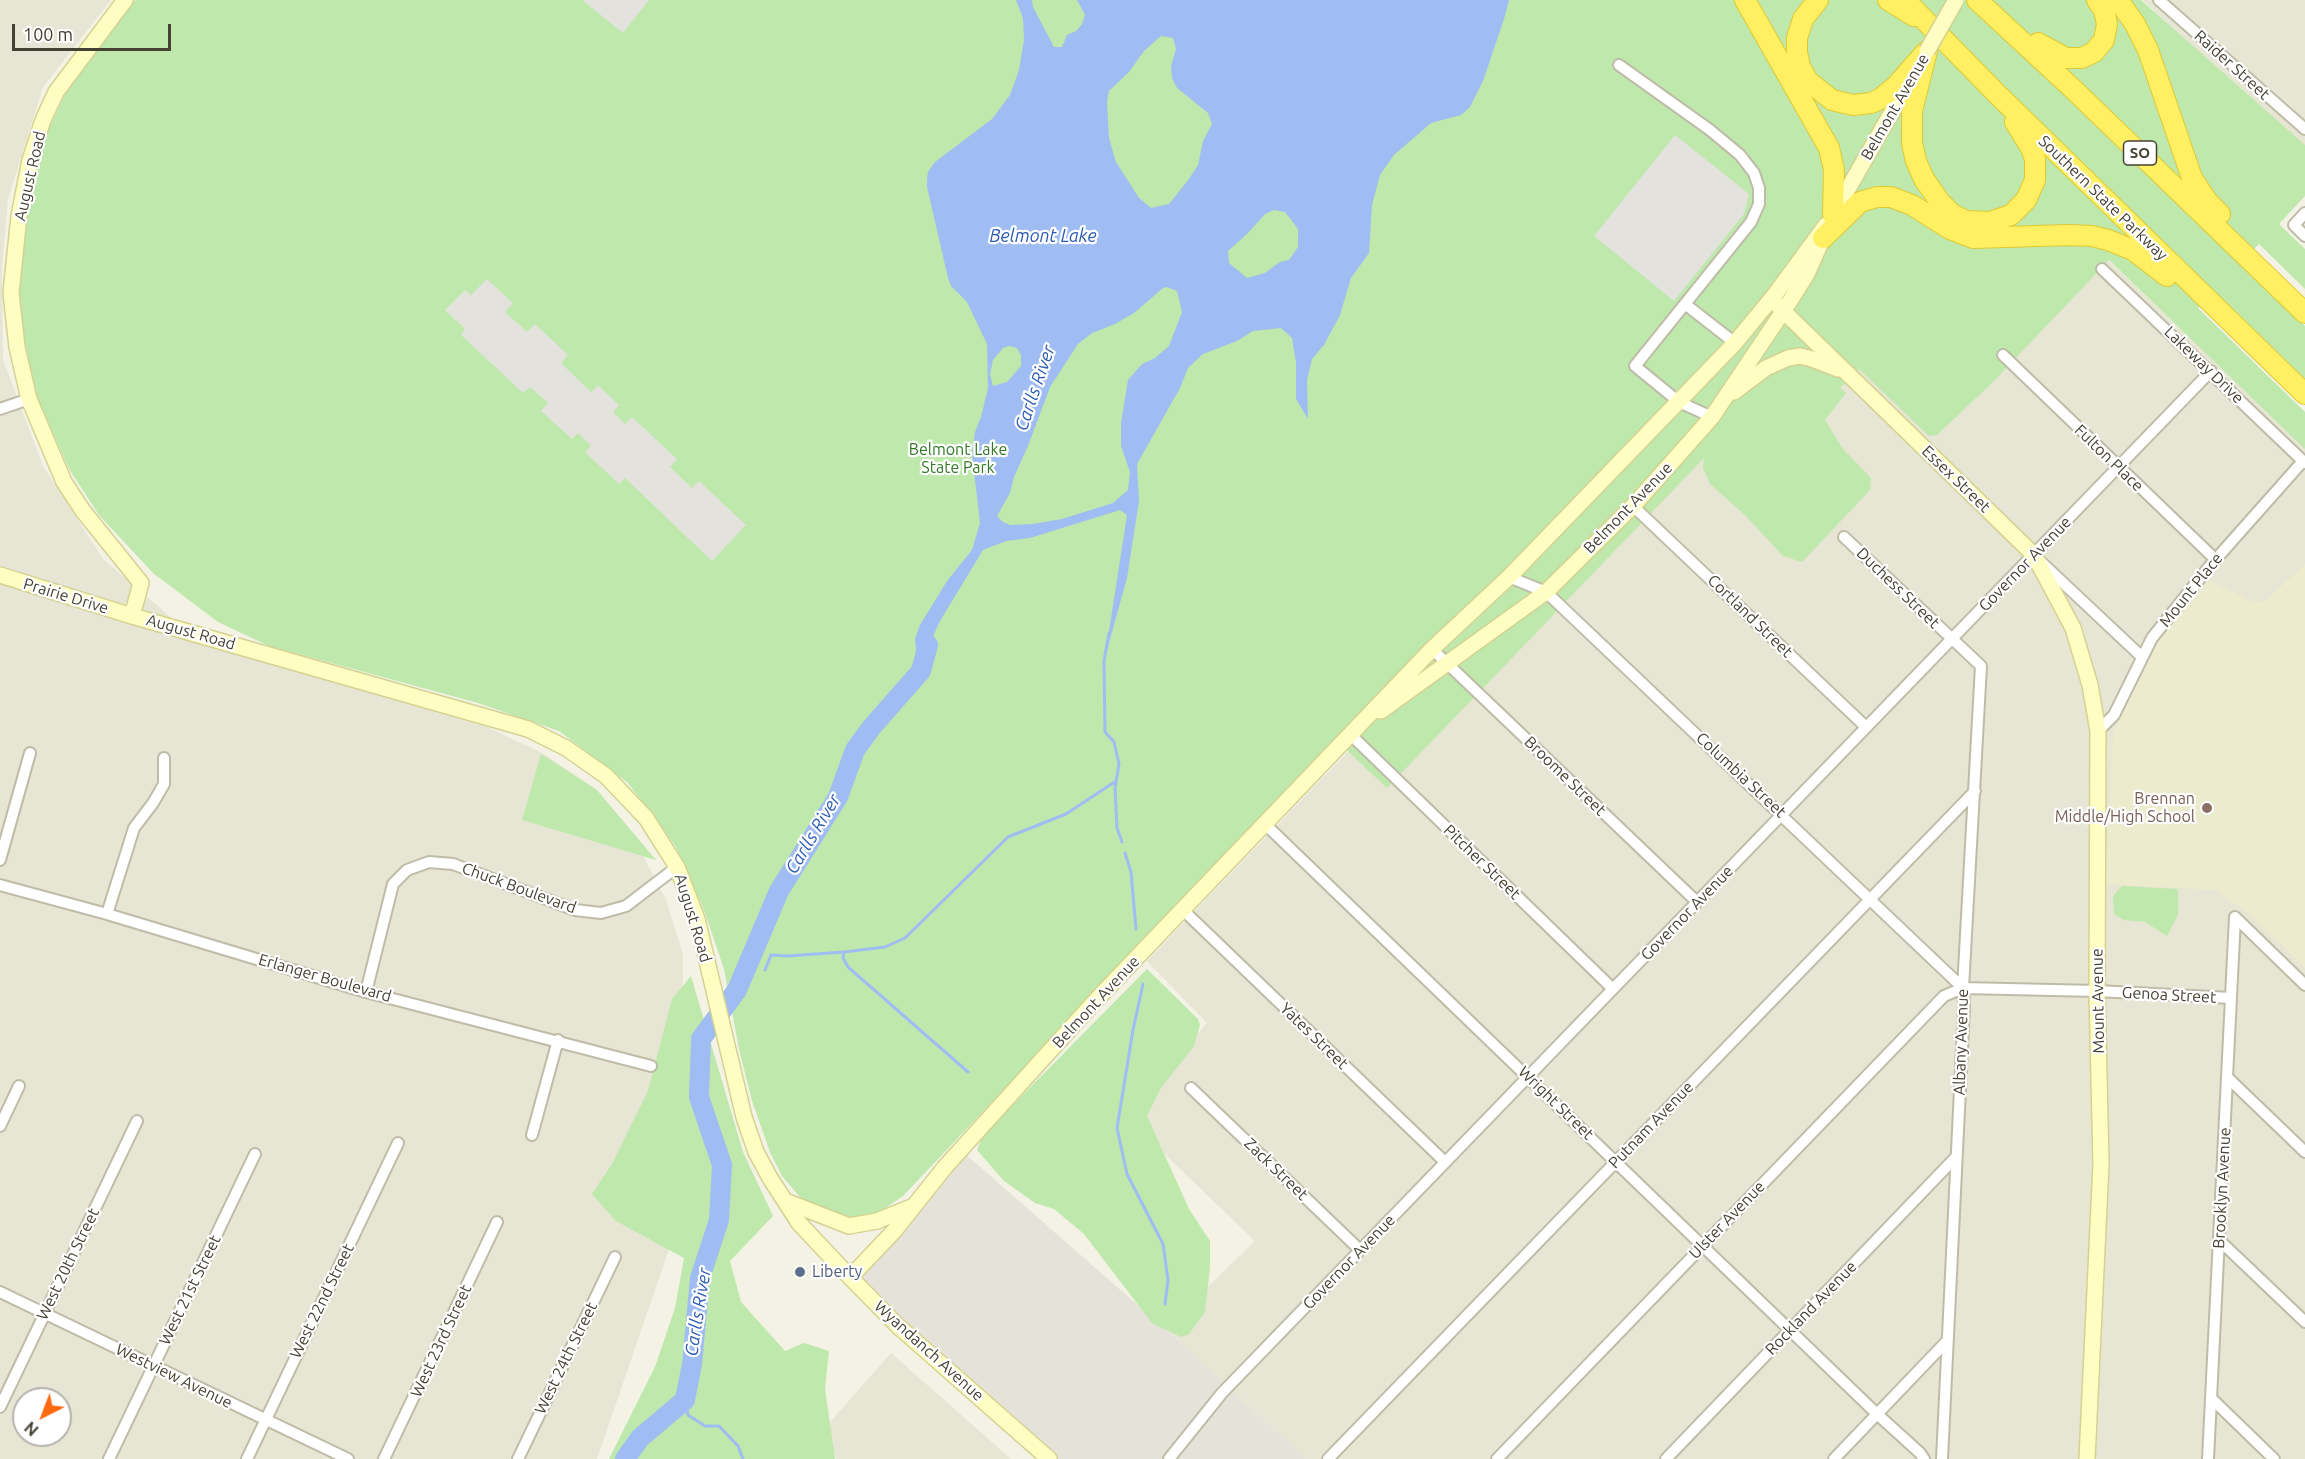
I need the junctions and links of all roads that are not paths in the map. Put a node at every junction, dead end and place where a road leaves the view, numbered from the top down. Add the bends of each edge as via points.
1 (124, 0) edge
2 (1745, 0) edge
3 (1818, 0) edge
4 (1888, 0) edge
5 (1905, 0) edge
6 (1956, 0) edge
7 (1977, 0) edge
8 (2097, 0) edge
9 (2118, 0) edge
10 (2159, 0) edge
11 (1931, 28) junction
12 (2010, 30) junction
13 (1927, 51) junction
14 (1619, 65) dead end
15 (1999, 96) junction
16 (2305, 129) edge
17 (2305, 213) edge
18 (1833, 215) junction
19 (2305, 236) edge
20 (1823, 238) junction
21 (2102, 269) dead end
22 (2268, 277) junction
23 (5, 292) edge
24 (1772, 299) junction
25 (1685, 304) junction
26 (1783, 311) junction
27 (2305, 313) edge
28 (2227, 319) junction
29 (1735, 343) junction
30 (2003, 355) dead end
31 (1754, 356) junction
32 (1845, 371) junction
33 (2211, 371) junction
34 (2305, 394) edge
35 (29, 399) junction
36 (1724, 400) junction
37 (1679, 402) junction
38 (0, 409) edge
39 (1712, 417) junction
40 (2304, 462) edge
41 (2118, 467) junction
42 (1633, 506) junction
43 (1844, 537) dead end
44 (2034, 555) junction
45 (2216, 560) junction
46 (0, 576) edge
47 (1509, 577) junction
48 (1546, 592) junction
49 (132, 616) junction
50 (1951, 639) junction
51 (1432, 648) junction
52 (2142, 657) junction
53 (1448, 663) junction
54 (1866, 727) junction
55 (2098, 731) junction
56 (1350, 734) junction
57 (30, 753) dead end
58 (164, 758) dead end
59 (1975, 791) junction
60 (1782, 814) junction
61 (1265, 824) junction
62 (0, 860) edge
63 (677, 867) junction
64 (0, 885) edge
65 (1869, 899) junction
66 (1697, 903) junction
67 (1183, 910) junction
68 (107, 914) junction
69 (2305, 985) edge
70 (1963, 988) junction
71 (1613, 989) junction
72 (2097, 991) junction
73 (366, 992) junction
74 (2231, 998) junction
75 (719, 1010) joint
76 (558, 1040) junction
77 (651, 1066) dead end
78 (1529, 1077) junction
79 (2227, 1077) junction
80 (19, 1086) dead end
81 (1191, 1088) dead end
82 (137, 1121) dead end
83 (0, 1126) edge
84 (532, 1135) dead end
85 (398, 1143) dead end
86 (2305, 1152) edge
87 (255, 1154) dead end
88 (1956, 1157) junction
89 (1616, 1161) junction
90 (1445, 1162) junction
91 (785, 1201) junction
92 (917, 1205) junction
93 (497, 1222) dead end
94 (2219, 1240) junction
95 (1702, 1245) junction
96 (1360, 1250) junction
97 (615, 1257) dead end
98 (847, 1274) junction
99 (0, 1292) edge
100 (44, 1312) junction
101 (2305, 1322) edge
102 (1790, 1330) junction
103 (1947, 1341) junction
104 (153, 1367) junction
105 (2211, 1398) junction
106 (0, 1407) edge
107 (1877, 1414) junction
108 (266, 1420) junction
109 (109, 1459) edge
110 (247, 1459) edge
111 (348, 1459) edge
112 (384, 1459) edge
113 (518, 1459) edge
114 (1047, 1459) edge
115 (1169, 1459) edge
116 (1328, 1459) edge
117 (1497, 1459) edge
118 (1666, 1459) edge
119 (1834, 1459) edge
120 (1924, 1459) edge
121 (1942, 1459) edge
122 (2087, 1459) edge
123 (2208, 1459) edge
124 (2274, 1459) edge

1 - 23 street, August Road via 56,92 43,120 30,160
2 - 18 highway via 1829,148 1834,170
3 - 13 highway via 1800,25 1798,60 1808,81 1832,100 1853,105 1880,99
4 - 11 highway
5 - 11 highway, Southern State Parkway
6 - 13 street, Belmont Avenue, bridge
7 - 12 highway, SO
8 - 12 highway via 2107,19 2106,35 2098,48 2082,58 2061,57
9 - 22 highway via 2148,50 2192,178
10 - 16 street, Raider Street
11 - 15 highway, Southern State Parkway
12 - 22 highway, SO
13 - 15 highway via 1912,111 1913,151 1934,195 1946,209 1966,220 1990,222 2011,215 2026,200 2035,180 2033,153
13 - 18 street, Belmont Avenue
14 - 25 street via 1740,155 1754,173 1759,188 1759,204 1751,222
15 - 28 highway, Southern State Parkway
17 - 19 street via 2294,225
18 - 20 street, Belmont Avenue
18 - 24 street, Belmont Avenue
20 - 26 street, Belmont Avenue via 1807,274
20 - 28 highway via 1860,202 1884,196 1906,201 1950,230 1973,238 2092,236 2133,250
21 - 33 street, Lakeway Drive
22 - 27 highway, SO
23 - 35 street, August Road
24 - 26 street, Essex Street
24 - 29 street, Belmont Avenue
25 - 29 street
25 - 37 street via 1635,366
26 - 31 street, Belmont Avenue
26 - 32 street, Essex Street
28 - 34 highway, Southern State Parkway
29 - 31 street
29 - 37 street, Belmont Avenue
30 - 41 street, Fulton Place
31 - 36 street, Belmont Avenue
32 - 36 street via 1800,356 1788,358 1766,368
32 - 44 street, Essex Street
33 - 40 street, Lakeway Drive
33 - 41 street, Governor Avenue
35 - 38 street
35 - 49 street, August Road via 64,482 141,583
36 - 39 street, Belmont Avenue
37 - 39 street
37 - 47 street, Belmont Avenue
39 - 42 street, Belmont Avenue
40 - 45 street, Mount Place
41 - 44 street, Governor Avenue
41 - 45 street, Fulton Place
42 - 48 street, Belmont Avenue
42 - 54 street, Cortland Street
43 - 50 street, Duchess Street
44 - 50 street, Governor Avenue
44 - 52 street, Essex Street
44 - 55 street, Mount Avenue via 2073,628 2090,685
45 - 52 street, Mount Place via 2152,638
46 - 49 street, Prairie Drive
47 - 48 street, Columbia Street
47 - 51 street, Belmont Avenue
48 - 53 street, Belmont Avenue
48 - 60 street, Columbia Street
49 - 63 street, August Road via 528,729 566,748 606,776 646,818
50 - 54 street, Governor Avenue
50 - 59 street, Albany Avenue via 1981,666
51 - 53 street, Broome Street
51 - 56 street, Belmont Avenue
52 - 55 street, Mount Place via 2114,715
53 - 56 street, Belmont Avenue
53 - 66 street, Broome Street
54 - 60 street, Governor Avenue
55 - 72 street, Mount Avenue
56 - 61 street, Belmont Avenue
56 - 71 street, Pitcher Street
57 - 62 street
58 - 68 street via 164,784 134,828
59 - 65 street, Putnam Avenue
59 - 70 street, Albany Avenue
60 - 65 street, Columbia Street
60 - 66 street, Governor Avenue
61 - 67 street, Belmont Avenue
61 - 78 street, Wright Street
63 - 73 street, Chuck Boulevard via 626,906 601,913 575,910 453,864 429,862 407,870 393,884
63 - 75 street, August Road via 697,919
64 - 68 street, Erlanger Boulevard
65 - 70 street, Columbia Street
65 - 89 street, Putnam Avenue
66 - 71 street, Governor Avenue
67 - 90 street, Yates Street
67 - 92 street, Belmont Avenue via 945,1167
68 - 73 street, Erlanger Boulevard
69 - 74 street, Brooklyn Avenue via 2235,917
70 - 72 street, Genoa Street
70 - 88 street, Albany Avenue
70 - 95 street, Ulster Avenue via 1944,996
71 - 78 street, Governor Avenue
72 - 74 street, Genoa Street
72 - 122 street, Mount Avenue via 2102,1164
73 - 76 street, Erlanger Boulevard
74 - 79 street, Brooklyn Avenue
75 - 91 street, Wyandanch Avenue via 756,1152
76 - 77 street, Erlanger Boulevard
76 - 84 street
78 - 89 street, Wright Street
78 - 90 street, Governor Avenue
79 - 86 street
79 - 94 street, Brooklyn Avenue
80 - 83 street
81 - 96 street, Zack Street
82 - 100 street, West 20th Street
85 - 108 street, West 22nd Street
87 - 104 street, West 21st Street
88 - 102 street, Rockland Avenue
88 - 103 street, Albany Avenue
89 - 95 street, Wright Street
89 - 116 street, Putnam Avenue
90 - 96 street, Governor Avenue
91 - 92 street via 849,1226 877,1221
91 - 98 street, Wyandanch Avenue via 799,1223
92 - 98 street, Belmont Avenue via 858,1269
93 - 112 street, West 23rd Street
94 - 101 street
94 - 105 street, Brooklyn Avenue
95 - 102 street, Wright Street
95 - 117 street, Ulster Avenue
96 - 115 street, Governor Avenue via 1222,1393
97 - 113 street, West 24th Street
98 - 114 street, Wyandanch Avenue via 898,1326
99 - 100 street, Westview Avenue
100 - 104 street, Westview Avenue
100 - 106 street, West 20th Street
102 - 107 street, Wright Street
102 - 118 street, Rockland Avenue
103 - 107 street
103 - 121 street, Albany Avenue
104 - 108 street, Westview Avenue
104 - 109 street, West 21st Street
105 - 123 street, Brooklyn Avenue
105 - 124 street
107 - 119 street
107 - 120 street, Wright Street
108 - 110 street, West 22nd Street
108 - 111 street, Westview Avenue

